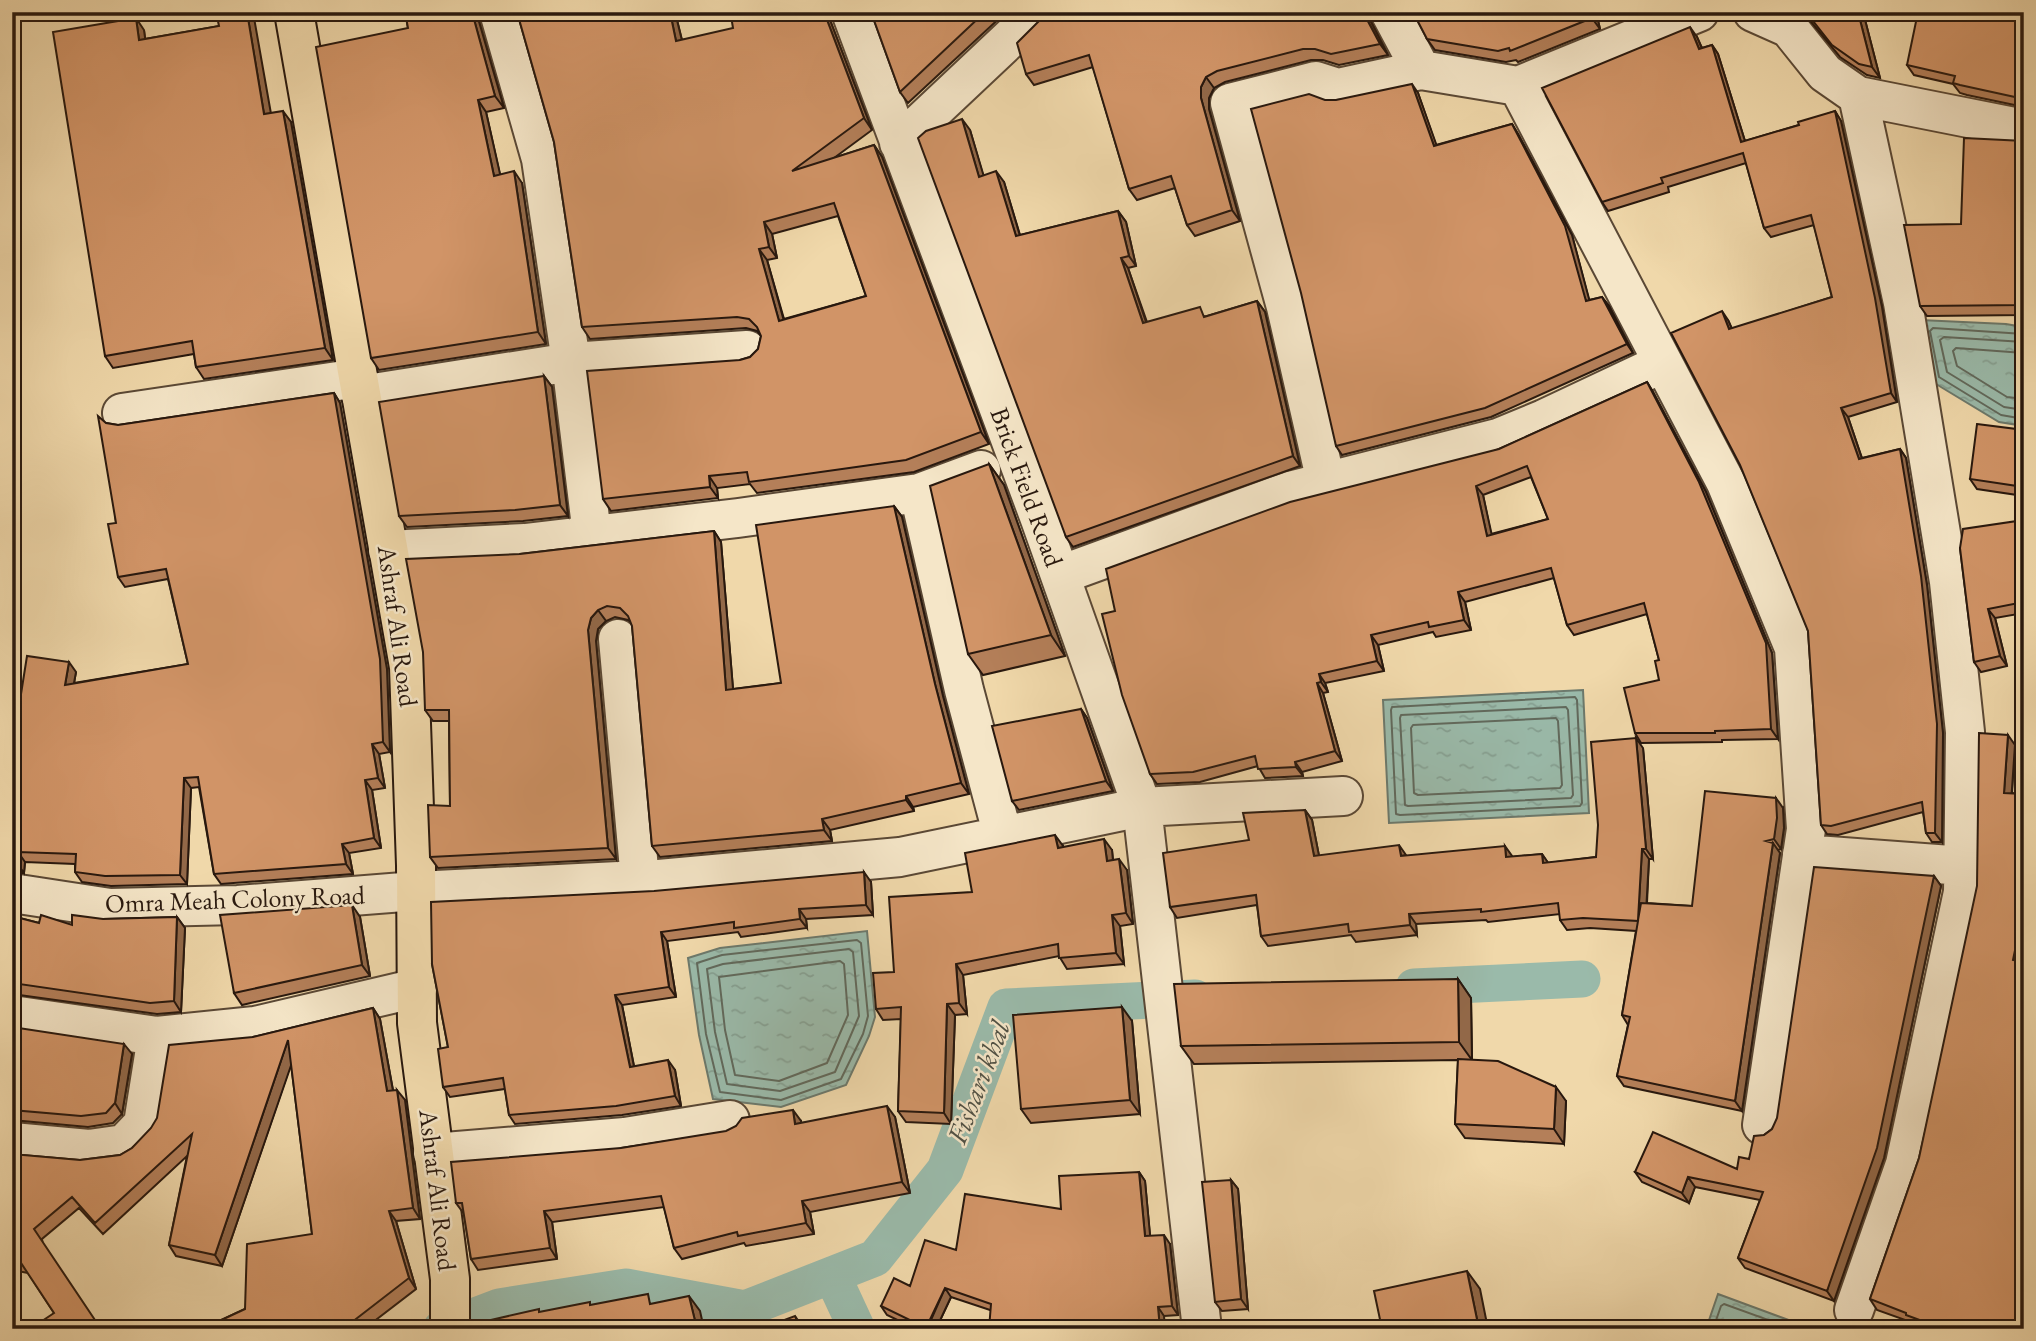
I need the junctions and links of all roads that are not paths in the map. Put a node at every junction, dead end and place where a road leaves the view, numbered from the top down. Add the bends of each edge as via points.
1 (294, 12) edge
2 (499, 12) edge
3 (850, 12) edge
4 (1038, 12) edge
5 (1390, 12) edge
6 (1699, 12) edge
7 (1753, 12) edge
8 (1420, 70) junction
9 (1518, 86) junction
10 (1858, 96) junction
11 (2024, 129) edge
12 (899, 143) junction
13 (747, 349) dead end
14 (571, 362) junction
15 (1663, 363) junction
16 (360, 387) junction
17 (122, 414) dead end
18 (1017, 457) junction
19 (1326, 482) junction
20 (919, 493) junction
21 (592, 535) junction
22 (388, 550) junction
23 (1060, 575) junction
24 (618, 639) dead end
25 (1343, 796) dead end
26 (1142, 807) junction
27 (1003, 836) junction
28 (1802, 854) junction
29 (1964, 866) junction
30 (639, 880) junction
31 (416, 891) junction
32 (12, 893) edge
33 (417, 988) junction
34 (12, 1015) edge
35 (157, 1036) junction
36 (730, 1120) dead end
37 (1762, 1125) dead end
38 (12, 1142) edge
39 (433, 1153) junction
40 (1854, 1310) dead end
41 (450, 1329) edge
42 (1202, 1329) edge

1 - 16 main road, Ashraf Ali Road
2 - 14 street via 541,159
3 - 12 street, Brick Field Road
4 - 12 street
5 - 8 street
6 - 9 street
7 - 10 street via 1788,28 1825,73
8 - 9 street
8 - 19 street via 1338,88 1316,81 1230,103 1286,307
9 - 15 street
10 - 11 street
10 - 29 street via 1903,303 1949,582 1965,732
12 - 18 street, Brick Field Road
13 - 14 street
14 - 16 street
14 - 21 street
15 - 19 street via 1498,438
15 - 28 street via 1726,483 1794,648 1806,829
16 - 17 street
16 - 22 main road, Ashraf Ali Road
18 - 20 street
18 - 23 street, Brick Field Road
19 - 23 street
20 - 21 street
20 - 27 street
21 - 22 street
22 - 31 main road, Ashraf Ali Road via 409,667
23 - 26 street, Brick Field Road
24 - 30 street
25 - 26 street, Omra Meah Colony Road
26 - 27 street, Omra Meah Colony Road
26 - 42 street, Brick Field Road
27 - 30 street, Omra Meah Colony Road via 900,857
28 - 29 street
28 - 37 street
29 - 40 street via 1963,892 1905,1164
30 - 31 street, Omra Meah Colony Road
31 - 32 street, Omra Meah Colony Road via 238,905 110,908
31 - 33 main road, Ashraf Ali Road
33 - 35 street via 255,1026
33 - 39 main road, Ashraf Ali Road
34 - 35 street
35 - 38 street via 143,1124 124,1144 89,1149
36 - 39 street via 625,1137
39 - 41 main road, Ashraf Ali Road via 450,1279

